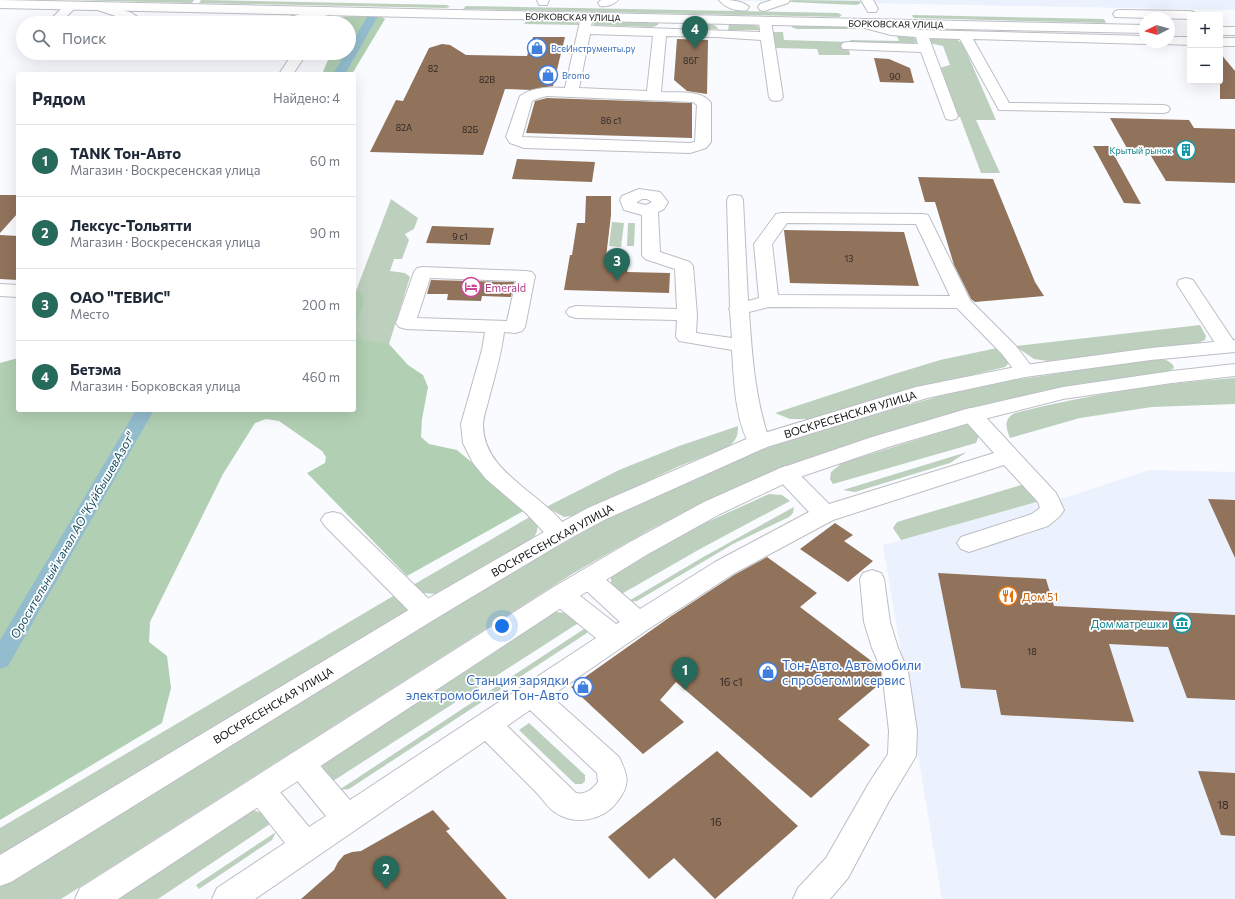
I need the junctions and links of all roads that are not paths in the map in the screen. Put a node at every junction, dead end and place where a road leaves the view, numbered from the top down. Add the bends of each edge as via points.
1 (458, 0) edge
2 (784, 0) edge
3 (543, 1) edge
4 (527, 2) dead end
5 (558, 2) dead end
6 (617, 2) edge
7 (589, 3) dead end
8 (719, 3) edge
9 (0, 4) edge
10 (870, 5) edge
11 (71, 6) junction
12 (99, 6) junction
13 (764, 7) junction
14 (795, 8) dead end
15 (857, 9) dead end
16 (888, 10) dead end
17 (328, 11) junction
18 (454, 14) junction
19 (1108, 14) dead end
20 (1187, 15) edge
21 (60, 16) edge
22 (128, 16) edge
23 (309, 16) edge
24 (325, 16) edge
25 (673, 19) junction
26 (765, 21) junction
27 (862, 23) junction
28 (586, 24) junction
29 (878, 24) junction
30 (1139, 29) edge
31 (1175, 30) edge
32 (1187, 30) edge
33 (1223, 31) edge
34 (1235, 31) edge
35 (666, 33) junction
36 (921, 34) junction
37 (767, 36) junction
38 (965, 36) junction
39 (1139, 40) edge
40 (1175, 41) edge
41 (1187, 41) edge
42 (1223, 42) edge
43 (1235, 42) edge
44 (848, 46) dead end
45 (926, 48) junction
46 (295, 60) edge
47 (287, 72) edge
48 (571, 92) junction
49 (654, 95) junction
50 (776, 97) dead end
51 (1163, 109) dead end
52 (951, 116) dead end
53 (735, 200) dead end
54 (650, 209) dead end
55 (1186, 284) dead end
56 (0, 290) edge
57 (16, 290) edge
58 (769, 301) junction
59 (962, 302) junction
60 (738, 309) junction
61 (576, 312) dead end
62 (687, 315) junction
63 (495, 326) junction
64 (742, 346) junction
65 (1232, 353) edge
66 (1151, 354) junction
67 (1235, 370) edge
68 (1025, 371) junction
69 (1172, 377) junction
70 (971, 415) junction
71 (759, 442) junction
72 (1009, 456) junction
73 (786, 474) junction
74 (825, 514) junction
75 (334, 520) dead end
76 (559, 534) junction
77 (969, 543) dead end
78 (588, 578) junction
79 (872, 579) dead end
80 (561, 595) junction
81 (426, 612) junction
82 (638, 622) junction
83 (615, 638) junction
84 (531, 694) junction
85 (487, 724) junction
86 (300, 763) junction
87 (260, 788) junction
88 (347, 818) junction
89 (306, 847) junction
90 (0, 872) edge
91 (91, 899) edge
92 (228, 899) edge
93 (809, 899) edge

1 - 18 main road
2 - 13 main road
3 - 4 main road, БОРКОВСКАЯ УЛИЦА
3 - 5 main road, БОРКОВСКАЯ УЛИЦА
6 - 7 main road, БОРКОВСКАЯ УЛИЦА
8 - 13 main road
9 - 11 main road, БОРКОВСКАЯ УЛИЦА
10 - 15 main road, БОРКОВСКАЯ УЛИЦА
10 - 16 main road, БОРКОВСКАЯ УЛИЦА
10 - 29 main road
11 - 12 main road, БОРКОВСКАЯ УЛИЦА
11 - 21 main road
12 - 17 main road, БОРКОВСКАЯ УЛИЦА
12 - 22 main road
13 - 14 main road
17 - 18 main road, БОРКОВСКАЯ УЛИЦА
17 - 23 main road
17 - 24 main road
18 - 28 main road, БОРКОВСКАЯ УЛИЦА
19 - 20 main road
25 - 26 main road, БОРКОВСКАЯ УЛИЦА
25 - 28 main road, БОРКОВСКАЯ УЛИЦА
25 - 35 main road
26 - 27 main road, БОРКОВСКАЯ УЛИЦА
26 - 37 main road
27 - 29 main road, БОРКОВСКАЯ УЛИЦА
27 - 36 main road
28 - 35 main road
28 - 48 main road
29 - 30 main road, БОРКОВСКАЯ УЛИЦА
31 - 32 main road
33 - 34 main road
35 - 37 main road
35 - 49 main road
36 - 38 main road
36 - 45 main road
37 - 50 main road
38 - 39 main road
38 - 51 main road via 1004,107
40 - 41 main road
42 - 43 main road
44 - 45 main road
45 - 52 main road
46 - 47 main road
48 - 49 main road
48 - 49 main road via 528,96 525,99 515,140 524,143 690,148 701,145 704,142 704,103 689,96
53 - 60 main road
54 - 62 main road via 651,255 684,266
55 - 65 main road
56 - 57 main road
58 - 59 main road
58 - 59 main road via 763,244 782,218 798,218 922,219
58 - 60 main road
59 - 68 main road
60 - 64 main road
61 - 62 main road
62 - 64 main road via 686,337
63 - 63 main road via 406,323 423,272 526,276 515,327
63 - 76 main road via 492,350 472,424 474,443 481,458 494,474 535,508
64 - 71 main road via 751,421
65 - 66 main road, ВОСКРЕСЕНСКАЯ УЛИЦА
66 - 68 main road, ВОСКРЕСЕНСКАЯ УЛИЦА
66 - 69 main road via 1181,362 1182,372
67 - 69 main road
68 - 71 main road, ВОСКРЕСЕНСКАЯ УЛИЦА via 923,392
69 - 70 main road via 1063,393
70 - 72 main road
70 - 73 main road
71 - 76 main road, ВОСКРЕСЕНСКАЯ УЛИЦА via 596,514
72 - 74 main road
72 - 77 main road via 1048,499 1052,510 1040,520
73 - 74 main road
73 - 78 main road via 712,508
74 - 82 main road via 724,568
75 - 81 main road
76 - 81 main road, ВОСКРЕСЕНСКАЯ УЛИЦА
78 - 80 main road
78 - 82 main road
79 - 93 main road via 877,622 895,671 904,731 902,756 837,868
80 - 83 main road
80 - 86 main road
81 - 90 main road, ВОСКРЕСЕНСКАЯ УЛИЦА
82 - 83 main road
83 - 84 main road
84 - 85 main road
84 - 85 main road via 608,766 613,778 610,788 605,796 593,805 580,807 567,804
85 - 88 main road
86 - 87 main road
86 - 88 main road
87 - 89 main road
87 - 91 main road
88 - 89 main road
89 - 92 main road

